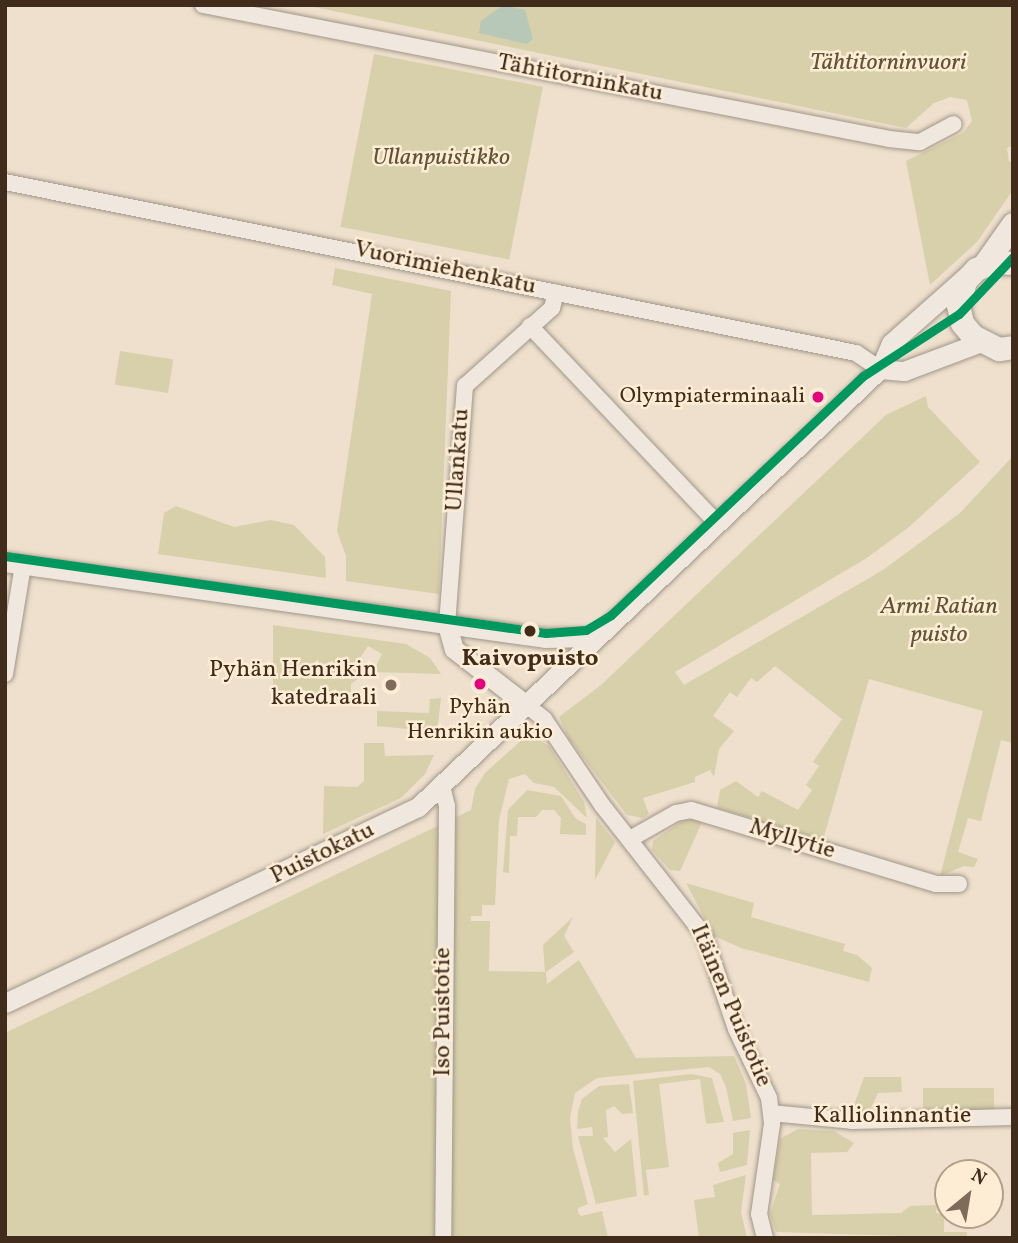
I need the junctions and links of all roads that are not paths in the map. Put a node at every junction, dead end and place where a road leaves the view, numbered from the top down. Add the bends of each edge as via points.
1 (203, 5) edge
2 (954, 124) dead end
3 (5, 182) edge
4 (1013, 224) edge
5 (1013, 263) edge
6 (977, 269) junction
7 (556, 292) junction
8 (530, 326) junction
9 (1001, 350) edge
10 (880, 369) junction
11 (716, 522) junction
12 (14, 563) edge
13 (447, 625) junction
14 (594, 637) junction
15 (5, 674) edge
16 (525, 704) junction
17 (442, 786) junction
18 (630, 839) junction
19 (959, 884) dead end
20 (5, 1003) edge
21 (771, 1113) junction
22 (1013, 1117) edge
23 (443, 1238) edge
24 (765, 1238) edge

1 - 2 street, Tähtitorninkatu via 889,139 920,142
3 - 7 street, Vuorimiehenkatu
4 - 6 main road
5 - 6 main road
6 - 9 main road via 959,297 959,314
6 - 10 street, Puistokatu via 891,343
7 - 8 street, Ullankatu via 552,308
7 - 10 street, Vuorimiehenkatu via 856,354
8 - 11 street
8 - 13 street, Ullankatu via 465,386
9 - 10 street via 904,371
10 - 11 street, Puistokatu
11 - 14 street, Puistokatu
12 - 13 street
12 - 15 street
13 - 14 street via 545,638
13 - 16 street via 454,649
14 - 16 street, Puistokatu
16 - 17 street, Puistokatu
16 - 18 street, Itäinen Puistotie via 544,719
17 - 20 street, Puistokatu via 409,813
17 - 23 street, Iso Puistotie via 447,806
18 - 19 street, Myllytie via 676,813 691,810 936,884
18 - 21 street, Itäinen Puistotie via 704,935
21 - 22 street, Kalliolinnantie via 820,1120
21 - 24 street, Itäinen Puistotie via 759,1214

